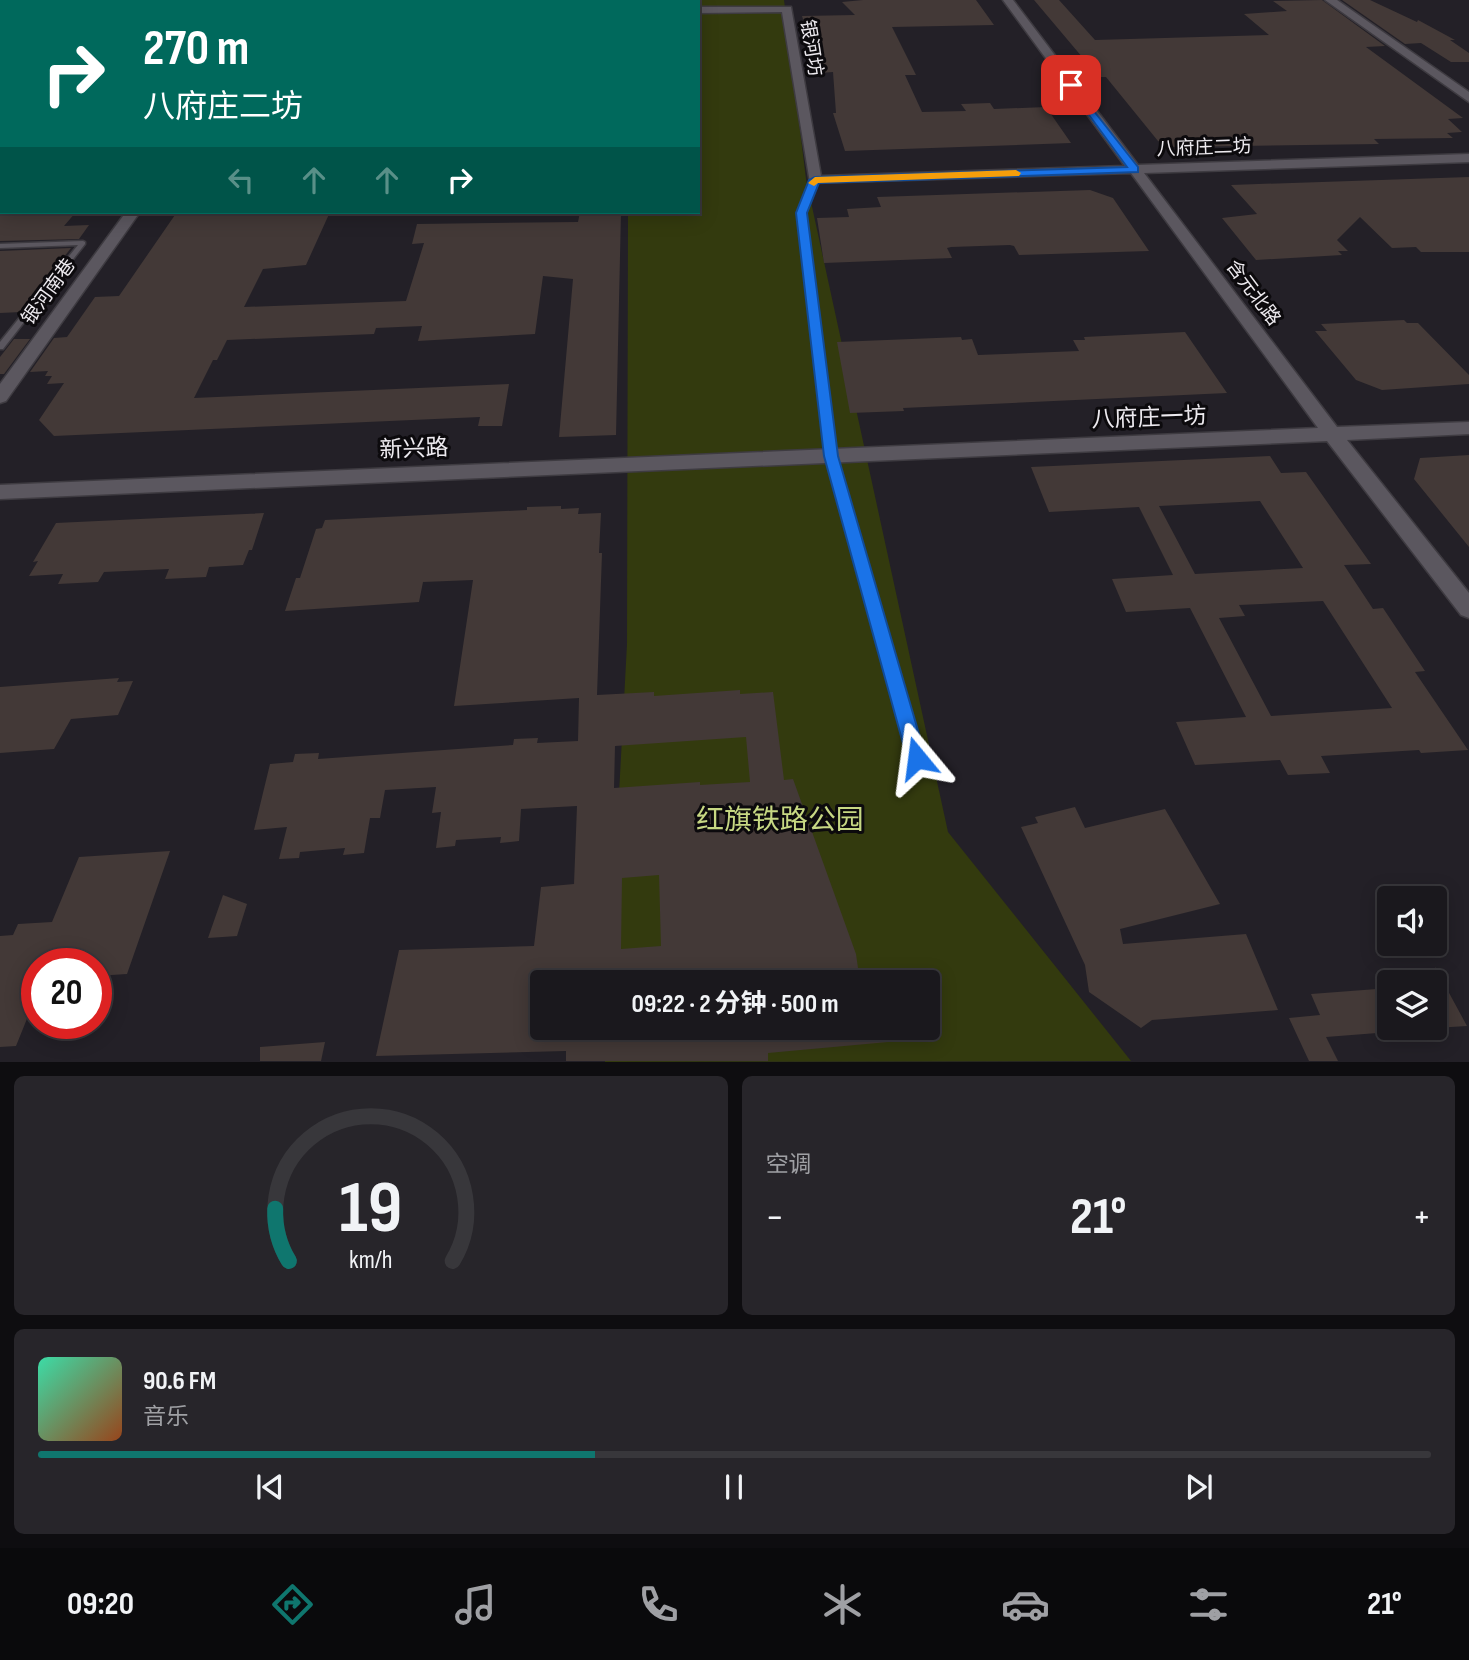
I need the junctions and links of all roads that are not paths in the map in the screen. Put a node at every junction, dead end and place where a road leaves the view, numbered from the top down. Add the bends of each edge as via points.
1 (1008, 0) edge
2 (1330, 0) edge
3 (700, 10) edge
4 (1469, 98) edge
5 (1469, 158) edge
6 (1134, 170) junction
7 (815, 180) junction
8 (132, 214) edge
9 (0, 246) edge
10 (0, 347) edge
11 (0, 397) edge
12 (1469, 428) edge
13 (1333, 435) junction
14 (831, 456) junction
15 (0, 492) edge
16 (1469, 609) edge
17 (917, 758) dead end

1 - 6 street, 含元北路
2 - 4 street
3 - 7 street, 银河坊 via 787,9
5 - 6 street, 八府庄二坊
6 - 7 street, 八府庄二坊
6 - 13 street, 含元北路
7 - 14 lane via 802,213
8 - 11 street, 银河南巷
9 - 10 lane via 83,243
12 - 13 street, 八府庄一坊
13 - 14 street, 八府庄一坊
13 - 16 street, 含元北路
14 - 15 street, 新兴路
14 - 17 lane

